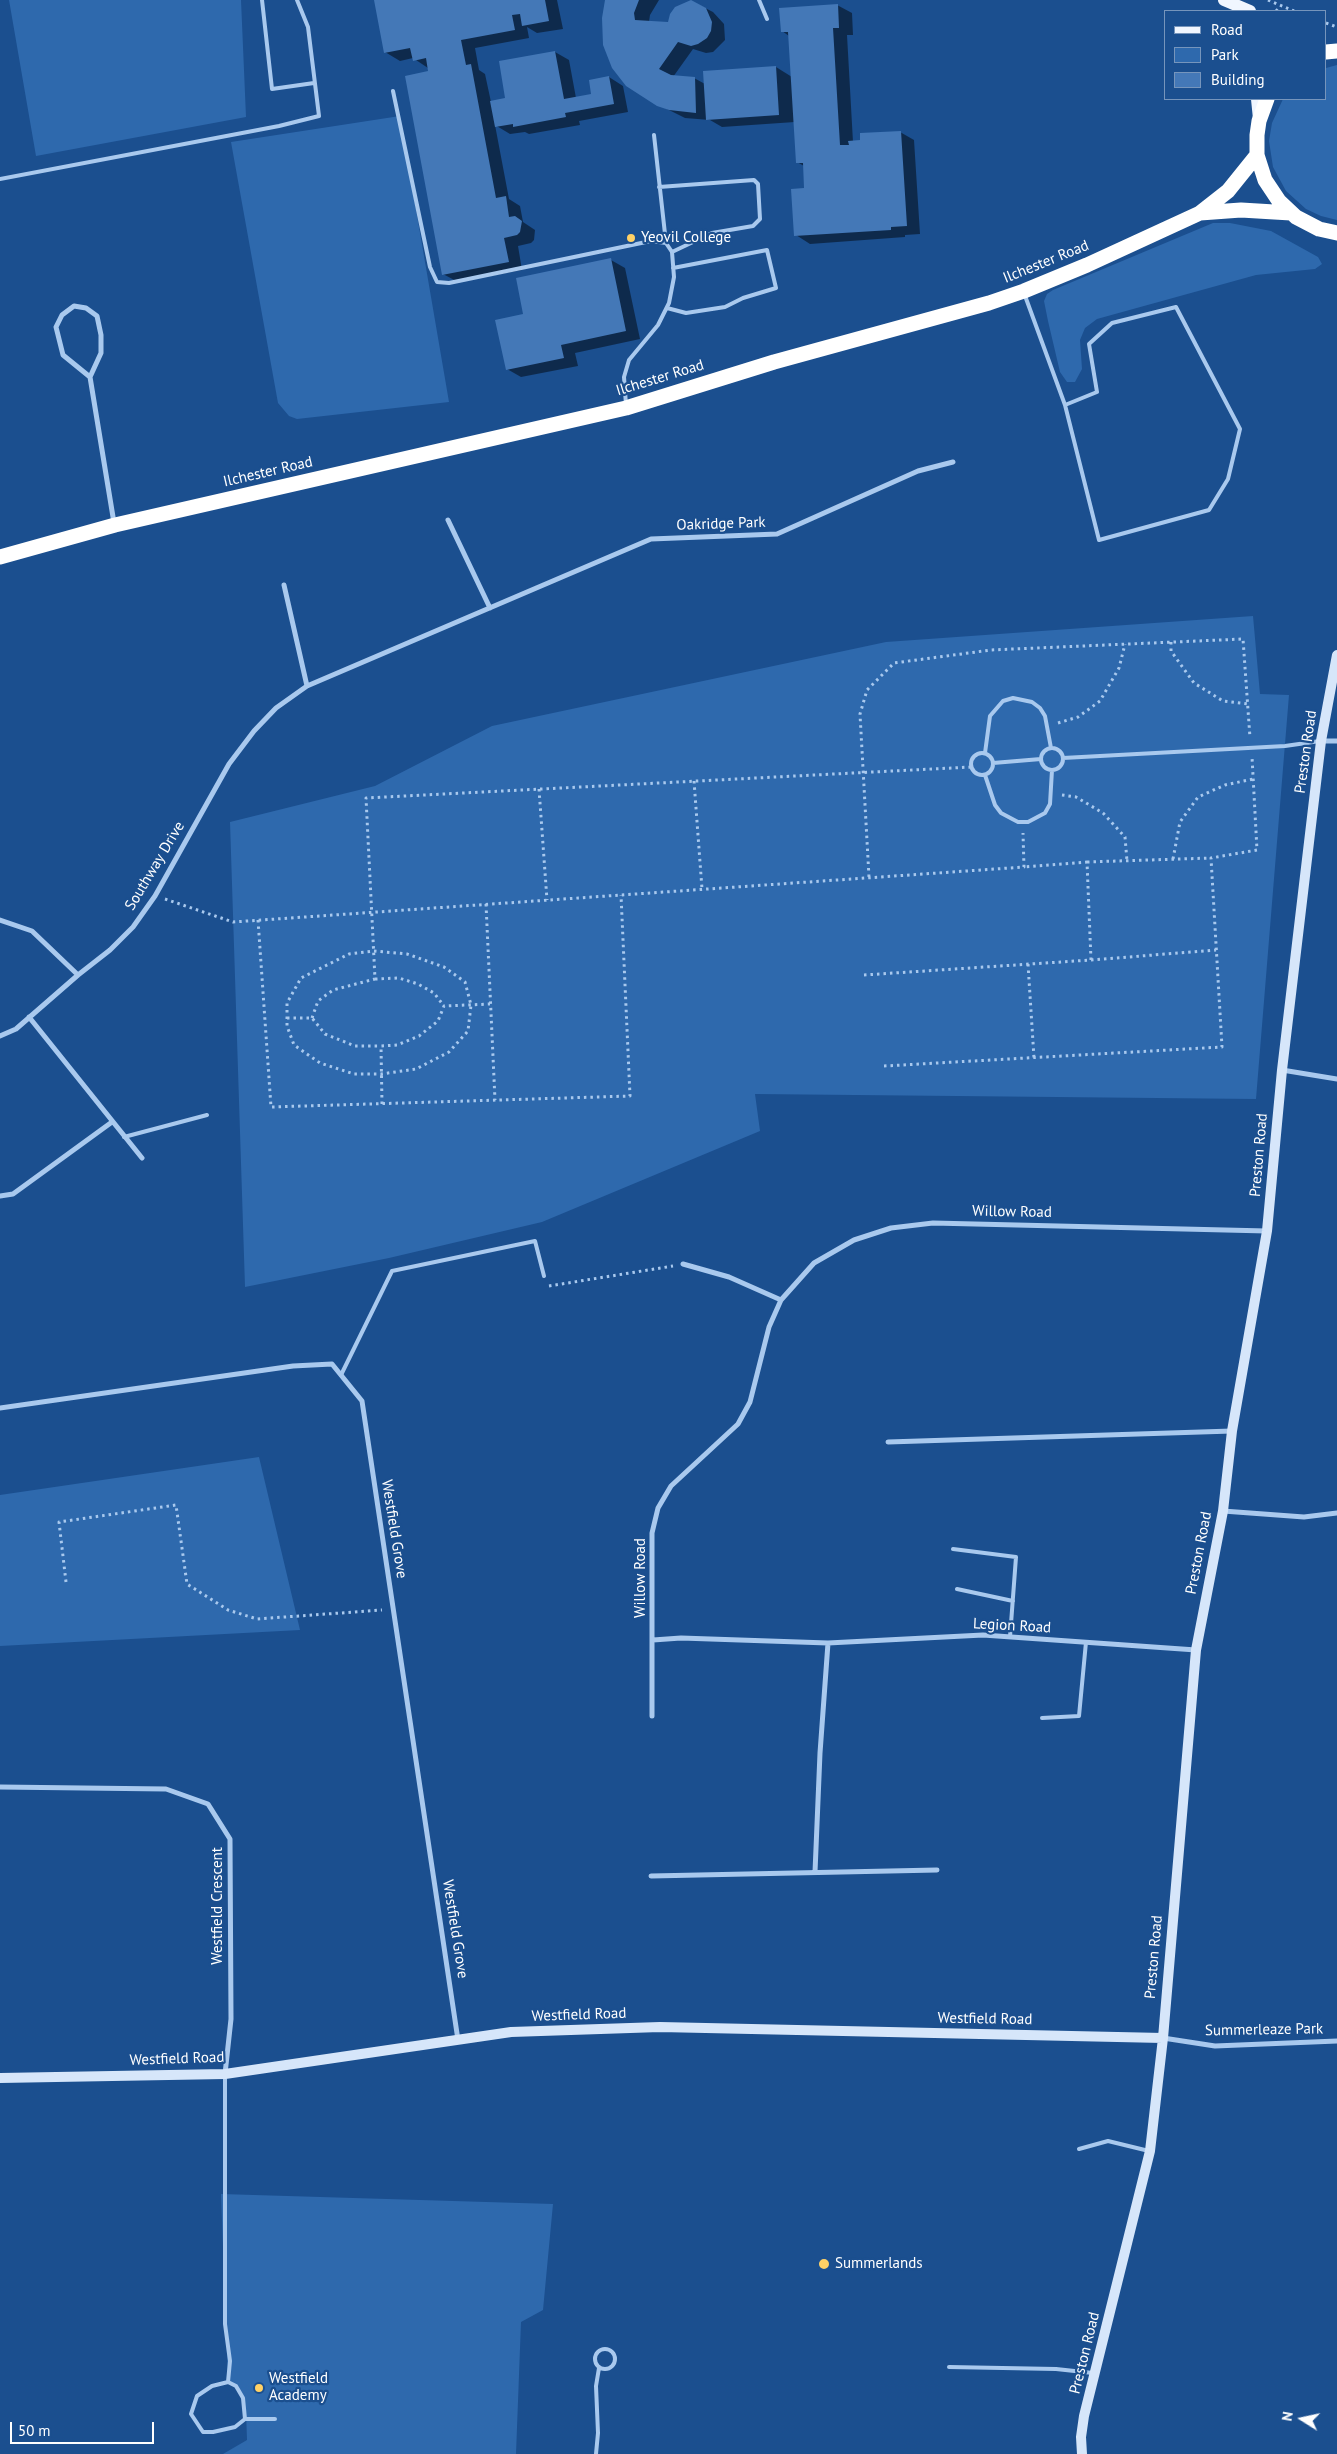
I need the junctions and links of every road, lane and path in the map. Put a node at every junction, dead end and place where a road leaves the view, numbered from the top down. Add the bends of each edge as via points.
1 (262, 0) edge
2 (297, 0) edge
3 (759, 0) edge
4 (1223, 0) edge
5 (1268, 0) edge
6 (1281, 6) junction
7 (1248, 10) edge
8 (1277, 10) edge
9 (1291, 10) edge
10 (767, 19) dead end
11 (314, 83) junction
12 (393, 91) dead end
13 (1257, 100) edge
14 (1267, 100) edge
15 (1259, 121) junction
16 (654, 134) dead end
17 (1257, 155) junction
18 (0, 179) edge
19 (658, 187) junction
20 (1200, 213) junction
21 (1291, 213) junction
22 (1335, 236) edge
23 (666, 243) junction
24 (672, 252) junction
25 (673, 268) junction
26 (1024, 291) junction
27 (667, 308) junction
28 (90, 377) junction
29 (1065, 405) junction
30 (626, 408) junction
31 (953, 462) dead end
32 (448, 520) dead end
33 (114, 525) junction
34 (0, 557) edge
35 (284, 585) dead end
36 (490, 608) junction
37 (1170, 642) dead end
38 (1125, 644) dead end
39 (1337, 655) edge
40 (307, 686) junction
41 (1248, 704) dead end
42 (1047, 726) junction
43 (1321, 741) junction
44 (1337, 741) edge
45 (1050, 748) junction
46 (1251, 748) junction
47 (985, 753) junction
48 (1063, 758) junction
49 (1041, 760) junction
50 (993, 763) junction
51 (971, 766) junction
52 (1052, 770) junction
53 (985, 775) junction
54 (1253, 779) junction
55 (694, 781) junction
56 (539, 789) junction
57 (1052, 795) junction
58 (1022, 822) junction
59 (1211, 858) junction
60 (1173, 859) junction
61 (1127, 861) junction
62 (1087, 862) junction
63 (1024, 867) junction
64 (702, 889) junction
65 (621, 895) junction
66 (155, 896) junction
67 (547, 900) junction
68 (486, 904) junction
69 (371, 912) junction
70 (0, 920) edge
71 (258, 920) junction
72 (1216, 950) junction
73 (374, 951) junction
74 (1091, 960) junction
75 (1028, 964) junction
76 (78, 975) junction
77 (864, 975) dead end
78 (375, 980) junction
79 (490, 1004) junction
80 (471, 1005) junction
81 (444, 1006) junction
82 (29, 1017) junction
83 (287, 1018) junction
84 (312, 1018) junction
85 (0, 1036) edge
86 (381, 1046) junction
87 (1034, 1058) junction
88 (884, 1066) dead end
89 (1282, 1070) junction
90 (381, 1074) junction
91 (1337, 1079) edge
92 (495, 1100) junction
93 (382, 1104) junction
94 (207, 1116) dead end
95 (112, 1122) junction
96 (124, 1137) junction
97 (142, 1158) dead end
98 (0, 1196) edge
99 (1267, 1231) junction
100 (684, 1264) joint
101 (544, 1276) joint
102 (781, 1300) junction
103 (341, 1374) junction
104 (0, 1408) edge
105 (1232, 1431) junction
106 (888, 1442) dead end
107 (1223, 1511) junction
108 (1337, 1513) edge
109 (953, 1549) dead end
110 (66, 1582) dead end
111 (957, 1589) dead end
112 (1013, 1601) junction
113 (393, 1609) junction
114 (1010, 1637) junction
115 (653, 1640) junction
116 (1086, 1642) junction
117 (828, 1643) junction
118 (1196, 1650) junction
119 (652, 1716) dead end
120 (1042, 1718) dead end
121 (0, 1787) edge
122 (937, 1870) dead end
123 (815, 1872) junction
124 (651, 1876) dead end
125 (1163, 2038) junction
126 (458, 2040) junction
127 (1337, 2041) edge
128 (225, 2074) junction
129 (0, 2078) edge
130 (1078, 2149) dead end
131 (1150, 2151) junction
132 (949, 2366) dead end
133 (599, 2368) junction
134 (1095, 2373) junction
135 (228, 2382) junction
136 (245, 2419) junction
137 (275, 2419) dead end
138 (596, 2454) edge
139 (1082, 2454) edge

1 - 11 lane via 272,88
2 - 11 lane via 308,27
3 - 10 lane
4 - 7 main road
5 - 6 path
6 - 8 path
6 - 9 path
11 - 18 lane via 319,116
12 - 23 lane via 430,267 437,282 449,283 651,240
13 - 15 main road
14 - 15 highway
15 - 17 highway
16 - 19 lane
17 - 20 highway, Ilchester Road via 1228,191
17 - 21 highway via 1265,180
19 - 23 lane
19 - 24 lane via 754,180 758,184 760,220 753,226 712,233
20 - 21 highway, Ilchester Road via 1241,210
20 - 26 highway, Ilchester Road
21 - 22 highway
23 - 24 lane
24 - 25 lane
25 - 27 lane
25 - 27 lane via 767,250 776,288 725,307 686,313
26 - 29 lane
26 - 30 highway, Ilchester Road
27 - 30 lane via 658,326 629,360 624,377
28 - 28 street via 63,354 56,327 62,315 74,306 86,308 97,316 101,353
28 - 33 street
29 - 29 lane via 1099,540 1209,510 1228,479 1240,429 1176,307 1112,323 1095,338 1089,344 1097,392
30 - 33 highway, Ilchester Road
31 - 36 street, Oakridge Park via 918,471 777,534 652,539
32 - 36 street
33 - 34 highway, Ilchester Road
35 - 40 street
36 - 40 street, Southway Drive
37 - 41 path via 1171,651 1194,683 1223,700
38 - 42 path via 1119,668 1100,701 1078,718
39 - 43 street, Preston Road
40 - 66 street, Southway Drive via 276,708 229,764
42 - 45 lane
42 - 47 lane via 1040,708 1032,702 1013,698 1003,702 990,716
43 - 44 street
43 - 46 lane
43 - 89 street, Preston Road
45 - 48 lane via 1058,750
45 - 49 lane via 1044,751
46 - 48 lane
46 - 54 path
47 - 50 lane
47 - 51 lane via 974,756
48 - 52 lane via 1060,766
49 - 50 lane
49 - 52 lane via 1044,768
50 - 53 lane via 991,771
51 - 53 lane via 978,774
51 - 55 path
52 - 57 lane
53 - 58 lane via 1001,813 1008,819
54 - 59 path via 1257,850
54 - 60 path via 1225,785 1198,797 1180,822
55 - 56 path
55 - 64 path
56 - 67 path
56 - 69 path via 366,798
57 - 58 lane via 1045,813 1037,819
57 - 61 path via 1076,797 1103,813 1125,837
58 - 63 path
59 - 60 path
59 - 72 path
60 - 61 path
61 - 62 path
62 - 63 path
62 - 74 path
63 - 64 path
64 - 65 path
65 - 67 path
65 - 92 path via 630,1096
66 - 71 path via 233,922
66 - 76 street, Southway Drive via 133,927
67 - 68 path
68 - 69 path
68 - 79 path
69 - 71 path
69 - 73 path
70 - 76 street via 32,931
71 - 93 path via 271,1107
72 - 74 path
72 - 87 path via 1222,1047
73 - 78 path
73 - 80 path via 407,954 444,967 465,982
73 - 83 path via 348,954 301,978 287,1003
74 - 75 path
75 - 77 path
75 - 87 path
76 - 82 street, Southway Drive
78 - 81 path via 399,978 418,984 434,993
78 - 84 path via 333,990 318,1001
79 - 80 path
79 - 92 path
80 - 81 path
80 - 90 path via 468,1031 449,1052 416,1069
81 - 86 path via 438,1021 419,1036
82 - 85 street, Southway Drive via 16,1029
82 - 95 street
83 - 84 path
83 - 90 path via 294,1045 320,1063 354,1074
84 - 86 path via 325,1034 355,1046
86 - 90 path
87 - 88 path
89 - 91 street
89 - 99 street, Preston Road
90 - 93 path
92 - 93 path
94 - 96 lane
95 - 96 street
95 - 98 street via 13,1194
96 - 97 street
99 - 102 street, Willow Road via 933,1223 891,1228 854,1240 814,1263
99 - 105 street, Preston Road
100 - 101 path via 546,1287
100 - 102 street via 729,1277
101 - 103 lane via 535,1240 392,1271
102 - 115 street, Willow Road via 768,1327 750,1402 738,1424 671,1486 658,1508 652,1533
103 - 104 street, Westfield Grove via 332,1364 294,1366
103 - 113 street, Westfield Grove via 362,1401
105 - 106 street
105 - 107 street, Preston Road
107 - 108 street via 1304,1517
107 - 118 street, Preston Road
109 - 112 lane via 1016,1557
110 - 113 path via 60,1522 176,1505 187,1584 228,1610 257,1618
111 - 112 lane
112 - 114 lane
113 - 126 street, Westfield Grove
114 - 116 street, Legion Road
114 - 117 street, Legion Road via 983,1635
115 - 117 street, Legion Road
115 - 119 street, Willow Road
116 - 118 street, Legion Road
116 - 120 lane via 1079,1716
117 - 123 street
118 - 125 street, Preston Road
121 - 128 street, Westfield Crescent via 166,1789 208,1804 230,1839 231,2019
122 - 123 street
123 - 124 street
125 - 126 street, Westfield Road via 660,2028 511,2032
125 - 127 street, Summerleaze Park via 1215,2046
125 - 131 street, Preston Road
126 - 128 street, Westfield Road
128 - 129 street, Westfield Road
128 - 135 lane
130 - 131 lane via 1108,2141
131 - 134 street, Preston Road
132 - 134 lane
133 - 133 lane via 595,2362 597,2352 610,2350 614,2355 614,2365 609,2369
133 - 138 lane
134 - 139 street, Preston Road via 1084,2416
135 - 136 lane via 236,2386 243,2398
135 - 136 lane via 212,2386 197,2396 191,2414 203,2432 235,2427
136 - 137 lane

